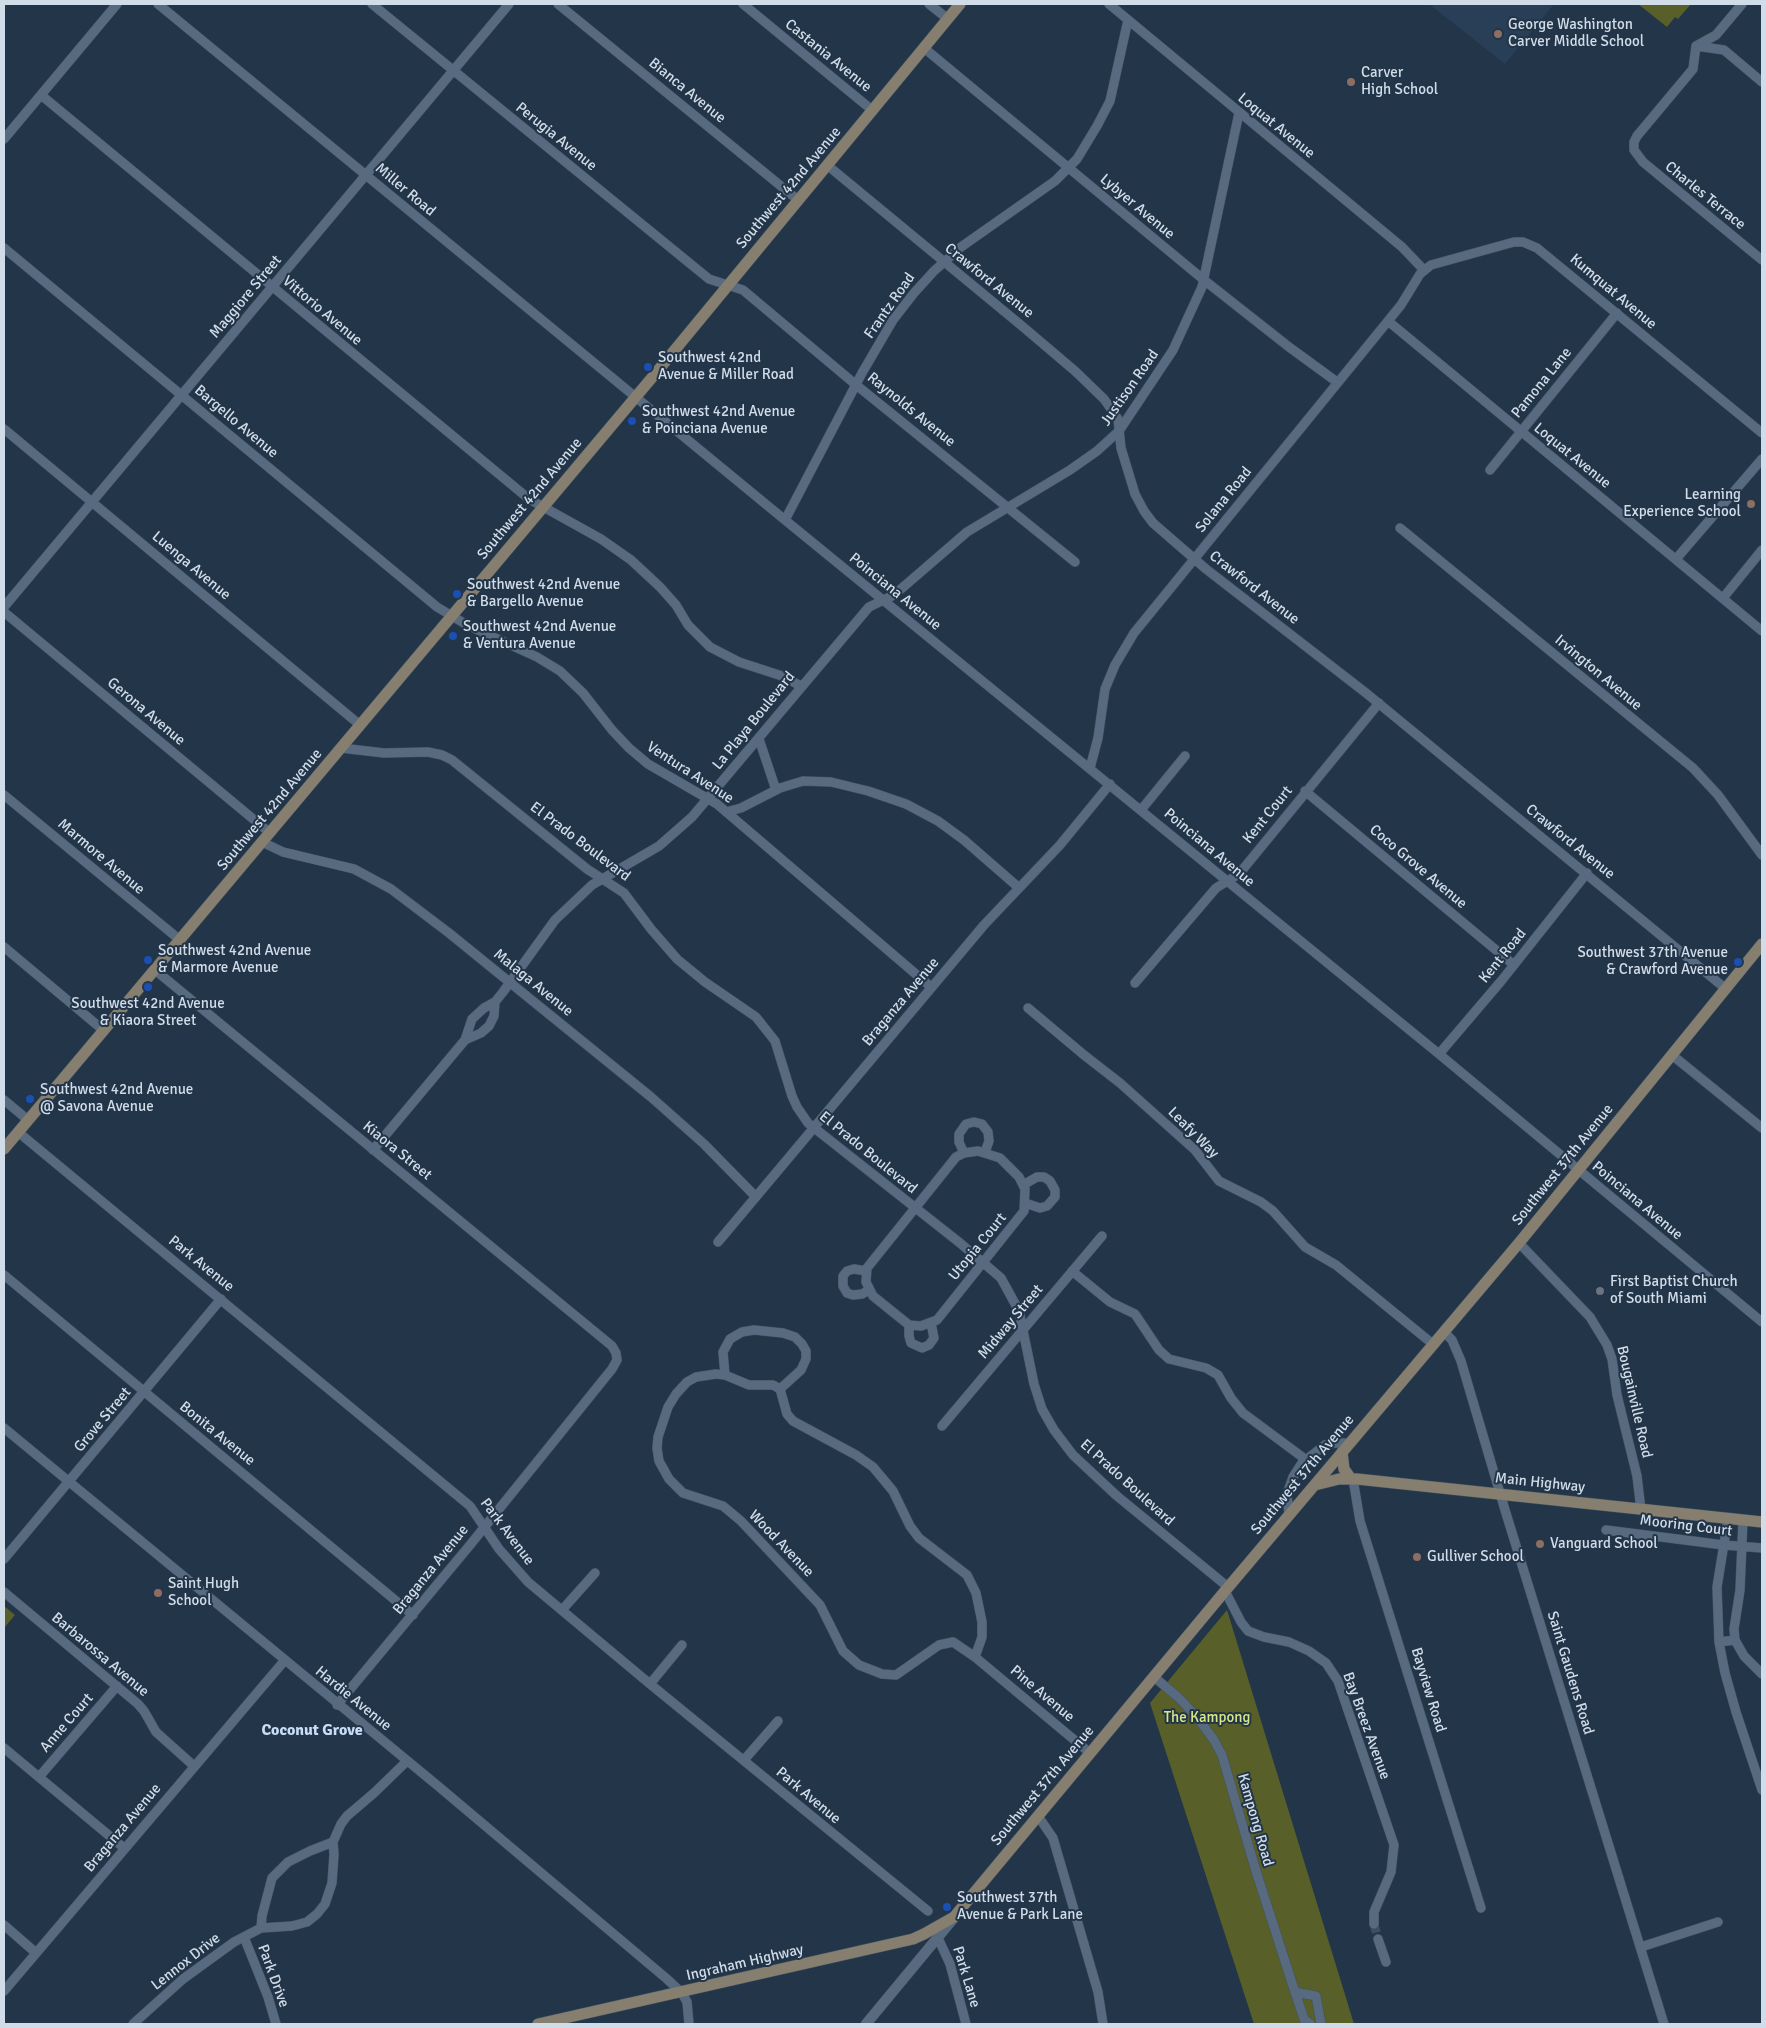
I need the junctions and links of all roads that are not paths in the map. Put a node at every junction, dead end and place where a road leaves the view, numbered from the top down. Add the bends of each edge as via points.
1 (117, 4) edge
2 (158, 4) edge
3 (372, 4) edge
4 (509, 4) edge
5 (558, 4) edge
6 (743, 4) edge
7 (929, 4) edge
8 (960, 4) edge
9 (1108, 4) edge
10 (1742, 4) edge
11 (948, 19) junction
12 (1128, 20) junction
13 (1696, 46) junction
14 (924, 48) junction
15 (454, 71) junction
16 (1762, 82) edge
17 (41, 95) junction
18 (872, 110) junction
19 (1239, 113) junction
20 (4, 139) edge
21 (827, 165) junction
22 (1069, 169) junction
23 (367, 176) junction
24 (798, 200) junction
25 (4, 248) edge
26 (1762, 260) edge
27 (944, 262) junction
28 (1424, 270) junction
29 (1204, 280) junction
30 (727, 286) junction
31 (272, 288) junction
32 (1616, 313) junction
33 (1388, 321) junction
34 (1337, 382) junction
35 (855, 384) junction
36 (182, 396) junction
37 (636, 397) junction
38 (4, 429) edge
39 (1120, 430) junction
40 (1520, 432) junction
41 (1762, 433) edge
42 (1762, 458) edge
43 (1490, 470) dead end
44 (92, 502) junction
45 (1008, 506) junction
46 (542, 507) junction
47 (785, 520) junction
48 (1400, 528) dead end
49 (1762, 550) edge
50 (1194, 559) junction
51 (1676, 559) junction
52 (1075, 562) dead end
53 (1723, 598) junction
54 (884, 600) junction
55 (4, 607) edge
56 (4, 612) edge
57 (452, 616) junction
58 (1762, 631) edge
59 (801, 686) junction
60 (1379, 703) junction
61 (360, 724) junction
62 (759, 738) junction
63 (341, 748) junction
64 (1185, 756) dead end
65 (1090, 768) junction
66 (1110, 784) junction
67 (776, 790) junction
68 (1305, 791) junction
69 (4, 795) edge
70 (709, 798) junction
71 (1141, 810) junction
72 (726, 812) junction
73 (270, 833) junction
74 (262, 842) junction
75 (1762, 855) edge
76 (1587, 873) junction
77 (602, 879) junction
78 (1226, 881) junction
79 (1018, 887) junction
80 (180, 940) junction
81 (1762, 944) edge
82 (4, 947) edge
83 (1514, 965) junction
84 (154, 970) junction
85 (510, 982) junction
86 (1135, 983) dead end
87 (931, 987) junction
88 (1726, 989) junction
89 (495, 1002) junction
90 (1028, 1008) dead end
91 (103, 1030) junction
92 (465, 1040) junction
93 (1439, 1054) junction
94 (1672, 1055) junction
95 (4, 1100) edge
96 (28, 1120) junction
97 (815, 1127) junction
98 (1762, 1128) edge
99 (18, 1132) junction
100 (4, 1149) edge
101 (373, 1150) junction
102 (964, 1152) junction
103 (985, 1152) junction
104 (1578, 1170) junction
105 (1024, 1185) junction
106 (756, 1197) junction
107 (1025, 1202) junction
108 (914, 1208) junction
109 (1102, 1236) dead end
110 (718, 1242) dead end
111 (1519, 1244) junction
112 (983, 1262) junction
113 (866, 1271) junction
114 (1072, 1271) junction
115 (4, 1275) edge
116 (869, 1290) junction
117 (221, 1299) junction
118 (1762, 1322) edge
119 (931, 1324) junction
120 (909, 1326) junction
121 (1023, 1329) junction
122 (1444, 1332) junction
123 (1434, 1345) junction
124 (617, 1357) joint
125 (724, 1375) junction
126 (780, 1389) junction
127 (144, 1392) junction
128 (942, 1426) dead end
129 (4, 1428) edge
130 (1350, 1443) junction
131 (1342, 1452) junction
132 (1305, 1459) junction
133 (1352, 1479) junction
134 (68, 1482) junction
135 (1315, 1485) junction
136 (1500, 1494) junction
137 (1641, 1510) junction
138 (1289, 1515) junction
139 (1728, 1518) junction
140 (1743, 1520) junction
141 (1762, 1522) edge
142 (485, 1526) junction
143 (1606, 1530) dead end
144 (1724, 1546) junction
145 (1742, 1546) junction
146 (1762, 1548) edge
147 (4, 1558) edge
148 (595, 1573) dead end
149 (1226, 1589) junction
150 (4, 1592) edge
151 (562, 1610) junction
152 (413, 1615) junction
153 (1736, 1640) junction
154 (1719, 1642) junction
155 (682, 1645) dead end
156 (975, 1657) junction
157 (284, 1660) junction
158 (1762, 1674) edge
159 (1154, 1677) junction
160 (650, 1684) junction
161 (117, 1686) junction
162 (338, 1705) junction
163 (778, 1721) dead end
164 (4, 1748) edge
165 (1090, 1753) junction
166 (744, 1760) junction
167 (407, 1761) junction
168 (194, 1766) junction
169 (39, 1777) junction
170 (1762, 1790) edge
171 (1038, 1816) junction
172 (333, 1842) junction
173 (124, 1848) junction
174 (1481, 1908) dead end
175 (928, 1911) dead end
176 (954, 1917) junction
177 (1718, 1922) dead end
178 (1374, 1924) tunnel mouth
179 (4, 1925) edge
180 (261, 1928) junction
181 (244, 1937) junction
182 (938, 1938) junction
183 (1378, 1939) tunnel mouth
184 (1641, 1947) junction
185 (36, 1952) junction
186 (1386, 1962) dead end
187 (4, 1991) edge
188 (1295, 1992) junction
189 (682, 1993) junction
190 (133, 2024) edge
191 (276, 2024) edge
192 (538, 2024) edge
193 (689, 2024) edge
194 (866, 2024) edge
195 (966, 2024) edge
196 (1103, 2024) edge
197 (1310, 2024) edge
198 (1321, 2024) edge
199 (1664, 2024) edge

1 - 17 street
2 - 23 street, Miller Road
3 - 15 street, Perugia Avenue
4 - 15 street, Maggiore Street
5 - 24 street, Bianca Avenue
6 - 18 street, Castania Avenue
7 - 11 street
8 - 11 main road, Southwest 42nd Avenue
9 - 12 street, Loquat Avenue
10 - 13 street via 1716,35
11 - 14 main road, Southwest 42nd Avenue
12 - 19 street, Loquat Avenue
12 - 22 street, Frantz Road via 1110,101 1098,126
13 - 16 street via 1724,50
13 - 26 street, Charles Terrace via 1693,69 1637,136 1634,150 1643,162
14 - 18 main road, Southwest 42nd Avenue
14 - 22 street, Lybyer Avenue
15 - 23 street, Maggiore Street
15 - 30 street, Perugia Avenue via 709,279
17 - 20 street
17 - 31 street, Vittorio Avenue
18 - 21 main road, Southwest 42nd Avenue
19 - 28 street, Loquat Avenue via 1402,247
19 - 29 street, Justison Road
21 - 24 main road, Southwest 42nd Avenue
21 - 27 street, Crawford Avenue
22 - 27 street, Frantz Road
22 - 29 street, Lybyer Avenue
23 - 31 street, Maggiore Street
23 - 37 street, Miller Road
24 - 30 main road, Southwest 42nd Avenue
25 - 36 street, Bargello Avenue
27 - 35 street, Frantz Road via 899,311
27 - 39 street, Crawford Avenue via 1097,392 1115,414
28 - 32 street, Kumquat Avenue via 1498,245 1522,242 1541,251
28 - 33 street, Solana Road
29 - 34 street, Lybyer Avenue
29 - 39 street, Justison Road via 1173,350
30 - 35 street, Raynolds Avenue via 743,290
30 - 37 main road, Southwest 42nd Avenue
31 - 36 street, Maggiore Street
31 - 46 street, Vittorio Avenue
32 - 40 street, Pamona Lane
32 - 41 street, Kumquat Avenue
33 - 34 street, Solana Road
33 - 40 street, Loquat Avenue
34 - 50 street, Solana Road
35 - 45 street, Raynolds Avenue
35 - 47 street, Frantz Road
36 - 44 street, Maggiore Street
36 - 57 street, Bargello Avenue
37 - 46 main road, Southwest 42nd Avenue
37 - 47 street, Poinciana Avenue
38 - 44 street, Luenga Avenue
39 - 45 street, Justison Road via 1070,470
39 - 50 street, Crawford Avenue via 1126,467 1141,507 1153,523
40 - 43 street, Pamona Lane
40 - 51 street, Loquat Avenue
42 - 51 street
44 - 55 street, Maggiore Street
44 - 61 street, Luenga Avenue
45 - 52 street, Raynolds Avenue
45 - 54 street, Justison Road via 967,532
46 - 57 main road, Southwest 42nd Avenue
46 - 59 street, Vittorio Avenue via 631,560 666,593 688,625 710,647
47 - 54 street, Poinciana Avenue
48 - 75 street, Irvington Avenue via 1686,762 1718,795
49 - 53 street
50 - 60 street, Crawford Avenue
50 - 65 street, Solana Road via 1138,627 1115,665 1103,698
51 - 53 street, Loquat Avenue
53 - 58 street, Loquat Avenue
54 - 59 street, La Playa Boulevard via 863,613
54 - 65 street, Poinciana Avenue
56 - 73 street, Gerona Avenue
57 - 61 main road, Southwest 42nd Avenue
57 - 70 street, Ventura Avenue via 555,667 582,692 629,748 648,764
59 - 62 street, La Playa Boulevard
60 - 68 street, Kent Court
60 - 76 street, Crawford Avenue
61 - 63 main road, Southwest 42nd Avenue
62 - 67 street
62 - 70 street, La Playa Boulevard
63 - 73 main road, Southwest 42nd Avenue
63 - 77 street, El Prado Boulevard via 384,753 428,752 447,757
64 - 71 street
65 - 66 street, Poinciana Avenue
66 - 71 street, Poinciana Avenue
66 - 79 street, Braganza Avenue via 1055,850
67 - 72 street
67 - 79 street via 803,781 821,781 868,791 906,804 956,834
68 - 78 street, Kent Court via 1238,874
68 - 83 street, Coco Grove Avenue
69 - 80 street, Marmore Avenue
70 - 72 street, Ventura Avenue
70 - 77 street, La Playa Boulevard via 671,837
71 - 78 street, Poinciana Avenue
72 - 87 street, Ventura Avenue
73 - 74 main road, Southwest 42nd Avenue
74 - 80 main road, Southwest 42nd Avenue
74 - 85 street, Malaga Avenue via 283,852 354,869 381,882
76 - 83 street, Kent Road
76 - 88 street, Crawford Avenue
77 - 85 street, La Playa Boulevard via 581,894 555,920
77 - 97 street, El Prado Boulevard via 624,893 658,938 684,965 761,1022 775,1041 797,1107
78 - 86 street, Kent Court via 1216,888
78 - 93 street, Poinciana Avenue
79 - 87 street, Braganza Avenue
80 - 84 main road, Southwest 42nd Avenue
81 - 88 main road, Southwest 37th Avenue
82 - 91 street
83 - 93 street, Kent Road
84 - 91 main road, Southwest 42nd Avenue
84 - 101 street, Kiaora Street
85 - 89 street, La Playa Boulevard
85 - 106 street, Malaga Avenue via 698,1138
87 - 97 street, Braganza Avenue
88 - 94 main road, Southwest 37th Avenue
89 - 92 street, La Playa Boulevard via 472,1019
89 - 92 street, La Playa Boulevard via 489,1026
90 - 123 street, Leafy Way via 1195,1150 1219,1181 1273,1211 1305,1247 1336,1265
91 - 96 main road, Southwest 42nd Avenue
92 - 101 street, La Playa Boulevard
93 - 104 street, Poinciana Avenue
94 - 98 street
94 - 104 main road, Southwest 37th Avenue
95 - 96 street
96 - 99 main road, Southwest 42nd Avenue
97 - 106 street, Braganza Avenue
97 - 108 street, El Prado Boulevard
99 - 100 main road, Southwest 42nd Avenue
99 - 117 street, Park Avenue
101 - 124 street, Kiaora Street via 609,1343
102 - 103 street
102 - 103 street via 959,1134 966,1124 974,1122 982,1124 988,1132
102 - 108 street via 956,1157
103 - 105 street via 1004,1161
104 - 111 main road, Southwest 37th Avenue
104 - 118 street, Poinciana Avenue
105 - 107 street, Utopia Court
105 - 107 street via 1033,1178 1044,1177 1056,1190 1055,1197 1047,1206 1040,1208
106 - 110 street, Braganza Avenue
107 - 112 street, Utopia Court via 1022,1215
108 - 112 street, El Prado Boulevard
108 - 113 street
109 - 114 street, Midway Street
111 - 122 main road, Southwest 37th Avenue
111 - 137 street, Bougainville Road via 1590,1317 1607,1345 1634,1460
112 - 119 street, Utopia Court
112 - 121 street, El Prado Boulevard via 1009,1290
113 - 116 street
113 - 116 street via 854,1269 847,1272 843,1276 843,1286 852,1295
114 - 121 street, Midway Street
114 - 132 street via 1110,1302 1135,1314 1169,1359 1218,1375 1243,1413
115 - 127 street, Bonita Avenue
116 - 120 street via 876,1300
117 - 127 street, Grove Street
117 - 142 street, Park Avenue via 470,1506
119 - 120 street
119 - 120 street via 934,1338 922,1348 911,1343
121 - 128 street, Midway Street
121 - 149 street, El Prado Boulevard via 1032,1378 1042,1409 1073,1455
122 - 123 main road, Southwest 37th Avenue
122 - 136 street, Saint Gaudens Road via 1452,1340 1461,1362
123 - 130 main road, Southwest 37th Avenue
124 - 142 street, Braganza Avenue via 612,1369
125 - 126 street, Wood Avenue via 749,1385 773,1385
125 - 126 street via 723,1352 730,1339 754,1330 783,1334 802,1344 806,1359 801,1370
125 - 156 street, Wood Avenue via 702,1376 687,1382 664,1415 657,1452 663,1471 674,1485 690,1496 722,1506 741,1521 820,1605 843,1651 860,1665 882,1674 896,1674 934,1648 949,1642
126 - 156 street via 787,1414 793,1422 873,1467 894,1491 919,1538 967,1575 976,1593 982,1622 982,1637
127 - 134 street, Grove Street
127 - 152 street, Bonita Avenue
129 - 134 street, Hardie Avenue
130 - 131 main road, Southwest 37th Avenue
130 - 132 street via 1325,1446
131 - 133 main road via 1344,1469
131 - 135 main road, Southwest 37th Avenue
132 - 138 street via 1289,1489
133 - 135 main road, Main Highway
133 - 136 main road, Main Highway
133 - 174 street, Bayview Road via 1360,1521
134 - 147 street, Grove Street
134 - 157 street, Hardie Avenue
135 - 138 main road, Southwest 37th Avenue
136 - 137 main road, Main Highway
136 - 184 street, Saint Gaudens Road
137 - 139 main road, Main Highway
138 - 149 main road, Southwest 37th Avenue
139 - 140 main road, Main Highway
139 - 144 street
140 - 141 main road, Main Highway
140 - 145 street
142 - 151 street, Park Avenue via 519,1573
142 - 152 street, Braganza Avenue
143 - 144 street, Mooring Court
144 - 145 street, Mooring Court
144 - 154 street via 1717,1596
145 - 146 street, Mooring Court
145 - 153 street via 1740,1590 1735,1614
148 - 151 street
149 - 159 main road, Southwest 37th Avenue
149 - 178 street, Bay Breez Avenue via 1248,1631 1290,1642 1309,1651 1326,1664 1338,1681 1394,1845 1391,1872 1374,1912
150 - 161 street, Barbarossa Avenue
151 - 160 street, Park Avenue
152 - 162 street, Braganza Avenue
153 - 154 street
153 - 158 street via 1744,1656
154 - 170 street via 1736,1712
155 - 160 street
156 - 165 street, Pine Avenue
157 - 162 street, Hardie Avenue
157 - 168 street, Braganza Avenue
159 - 165 main road, Southwest 37th Avenue
159 - 188 street, Kampong Road via 1197,1717 1222,1754
160 - 166 street, Park Avenue
161 - 168 street, Barbarossa Avenue via 144,1711 159,1735
161 - 169 street, Anne Court
162 - 167 street, Hardie Avenue
163 - 166 street
164 - 169 street
165 - 171 main road, Southwest 37th Avenue
166 - 175 street, Park Avenue
167 - 172 street, Lennox Drive via 347,1816
167 - 189 street, Hardie Avenue
168 - 173 street, Braganza Avenue
169 - 173 street
171 - 176 main road, Southwest 37th Avenue
171 - 196 street via 1053,1838 1098,1992
172 - 180 street via 288,1862 272,1878
172 - 180 street, Lennox Drive via 332,1883 322,1908 301,1924
173 - 185 street, Braganza Avenue
176 - 182 street, Southwest 37th Avenue
176 - 189 main road, Ingraham Highway via 913,1939
177 - 184 street
179 - 185 street
180 - 181 street, Lennox Drive
181 - 190 street, Lennox Drive via 188,1976
181 - 191 street, Park Drive
182 - 194 street, Southwest 37th Avenue
182 - 195 street, Park Lane via 948,1958
183 - 186 street
184 - 199 street, Saint Gaudens Road
185 - 187 street, Braganza Avenue
188 - 197 street, Kampong Road via 1304,2020
188 - 198 street via 1316,1996
189 - 192 main road, Ingraham Highway
189 - 193 street via 687,2002

